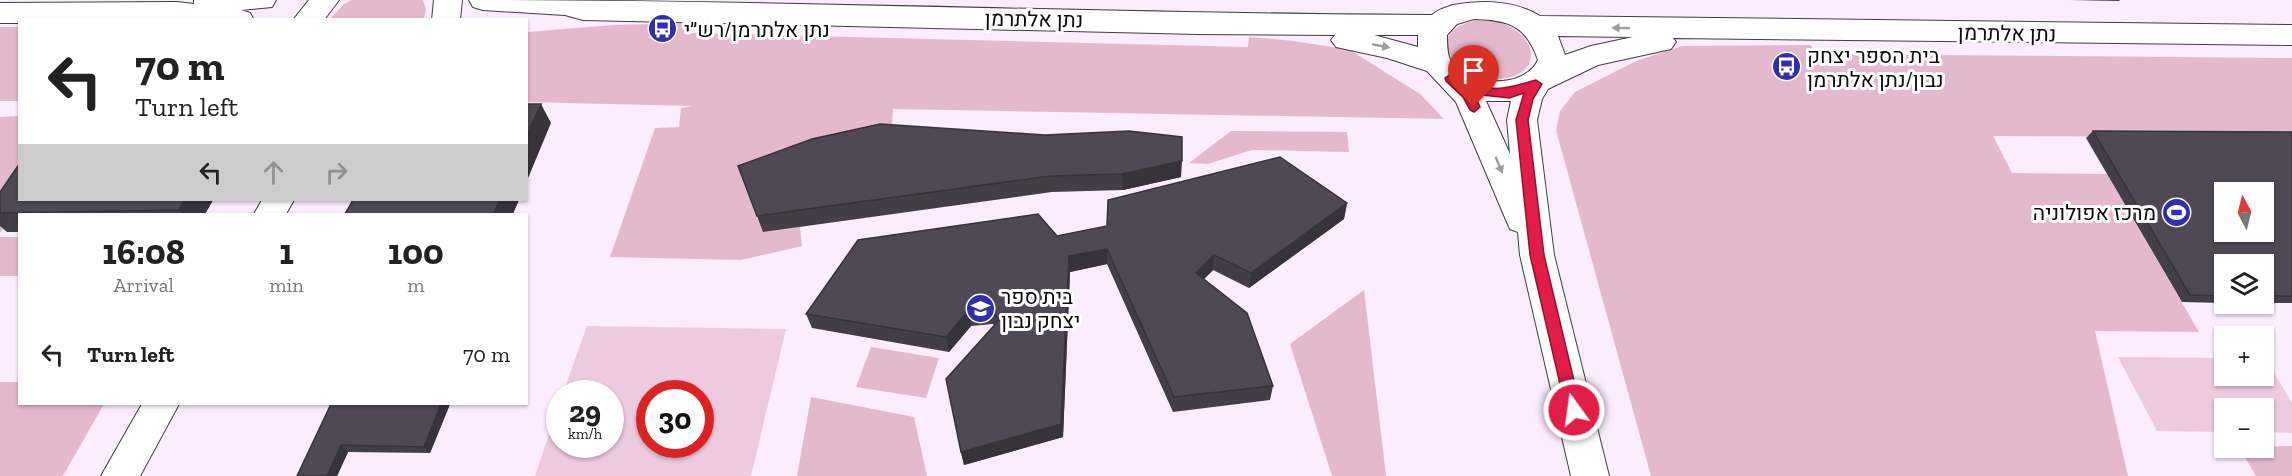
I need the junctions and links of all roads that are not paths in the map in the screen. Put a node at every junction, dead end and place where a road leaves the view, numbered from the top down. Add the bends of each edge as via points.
1 (66, 0) edge
2 (262, 0) edge
3 (325, 0) edge
4 (448, 0) edge
5 (483, 0) edge
6 (583, 10) junction
7 (0, 13) edge
8 (224, 18) edge
9 (309, 18) edge
10 (446, 18) edge
11 (528, 20) edge
12 (1198, 24) junction
13 (1437, 25) junction
14 (1533, 26) junction
15 (1722, 30) junction
16 (2292, 35) edge
17 (1443, 71) junction
18 (1539, 81) junction
19 (1537, 255) junction
20 (160, 405) edge
21 (120, 476) edge
22 (1590, 476) edge

1 - 2 street
3 - 9 street
4 - 10 street
5 - 6 street, נתן אלתרמן via 565,5
6 - 11 street, נתן אלתרמן via 562,17
6 - 12 street, נתן אלתרמן
7 - 8 street via 177,12
12 - 13 street, נתן אלתרמן
12 -> 17 street, נתן אלתרמן via 1329,37 1390,48
13 - 14 street via 1447,17 1474,9 1506,12
13 - 17 street via 1430,43
15 -> 14 street, נתן אלתרמן
14 - 18 street via 1550,47 1549,70
15 - 16 street, נתן אלתרמן
15 - 18 street, נתן אלתרמן via 1591,56
17 - 18 street via 1478,91 1494,93 1517,92
17 -> 19 street via 1468,94
18 - 19 street via 1527,98 1522,120
19 - 22 street
20 - 21 street

